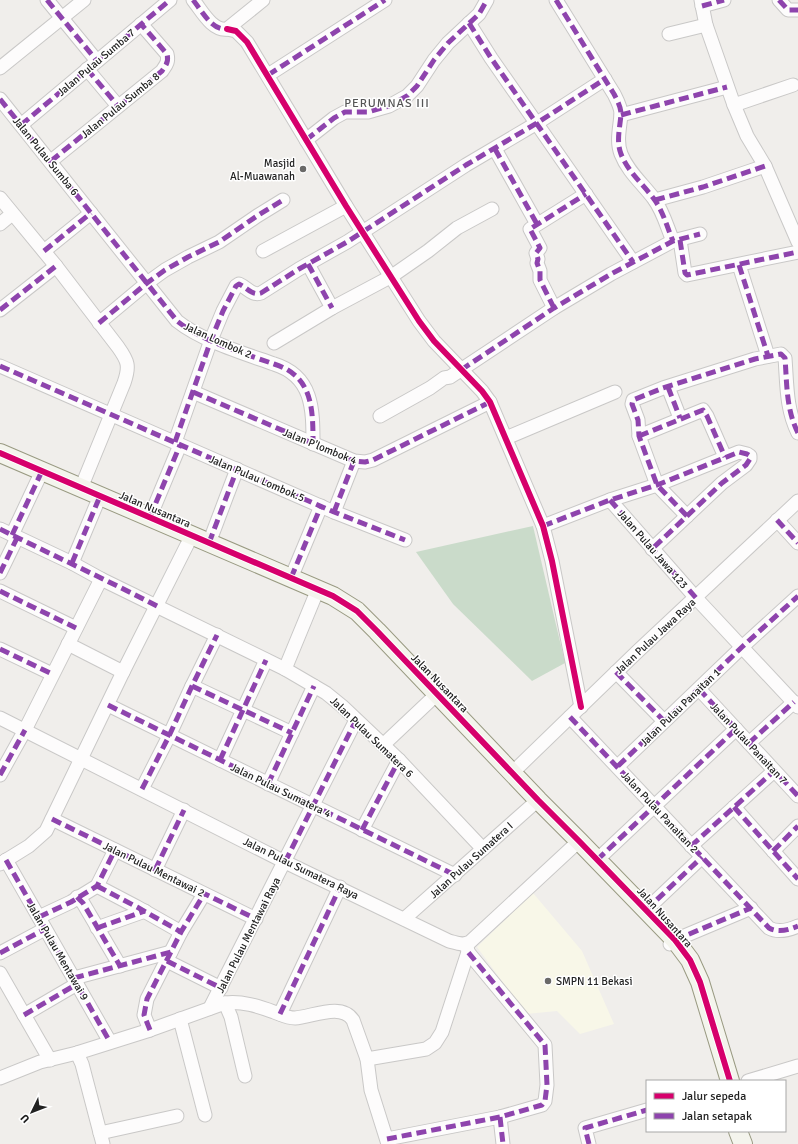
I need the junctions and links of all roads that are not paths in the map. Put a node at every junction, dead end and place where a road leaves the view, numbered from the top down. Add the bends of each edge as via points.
1 (47, 0) edge
2 (84, 0) edge
3 (170, 0) edge
4 (193, 0) edge
5 (263, 0) edge
6 (385, 0) edge
7 (486, 0) edge
8 (556, 0) edge
9 (724, 0) edge
10 (779, 0) edge
11 (701, 3) edge
12 (798, 10) edge
13 (61, 18) junction
14 (469, 23) junction
15 (141, 24) junction
16 (706, 25) junction
17 (227, 29) junction
18 (669, 34) dead end
19 (97, 61) junction
20 (0, 68) edge
21 (87, 70) junction
22 (268, 76) junction
23 (605, 79) junction
24 (793, 85) dead end
25 (728, 87) junction
26 (0, 99) edge
27 (734, 105) junction
28 (118, 106) junction
29 (621, 115) junction
30 (536, 123) junction
31 (21, 125) junction
32 (306, 140) junction
33 (495, 149) junction
34 (50, 161) junction
35 (765, 166) junction
36 (586, 194) junction
37 (0, 198) edge
38 (282, 200) dead end
39 (655, 200) junction
40 (346, 206) junction
41 (492, 209) dead end
42 (92, 213) junction
43 (12, 214) junction
44 (0, 224) edge
45 (537, 224) junction
46 (363, 231) junction
47 (700, 234) dead end
48 (676, 240) junction
49 (798, 242) edge
50 (44, 251) junction
51 (263, 251) dead end
52 (798, 252) edge
53 (633, 262) junction
54 (308, 264) junction
55 (739, 265) junction
56 (56, 266) junction
57 (392, 276) junction
58 (147, 283) junction
59 (332, 308) junction
60 (554, 308) junction
61 (0, 310) edge
62 (99, 323) junction
63 (211, 340) junction
64 (274, 343) dead end
65 (768, 356) junction
66 (0, 366) edge
67 (461, 370) junction
68 (668, 387) junction
69 (193, 392) junction
70 (615, 392) dead end
71 (490, 402) junction
72 (111, 414) junction
73 (380, 416) dead end
74 (680, 418) junction
75 (798, 433) edge
76 (639, 436) junction
77 (506, 438) junction
78 (177, 444) junction
79 (313, 444) junction
80 (0, 453) edge
81 (725, 457) junction
82 (354, 461) junction
83 (238, 469) junction
84 (42, 471) junction
85 (657, 485) junction
86 (82, 488) junction
87 (100, 496) junction
88 (610, 500) junction
89 (798, 501) edge
90 (321, 506) junction
91 (334, 512) junction
92 (687, 516) junction
93 (150, 517) junction
94 (777, 520) junction
95 (542, 526) junction
96 (10, 534) edge
97 (192, 535) junction
98 (405, 540) dead end
99 (209, 543) junction
100 (798, 543) edge
101 (652, 549) junction
102 (72, 563) junction
103 (0, 573) edge
104 (290, 578) junction
105 (101, 579) junction
106 (318, 589) junction
107 (0, 591) edge
108 (696, 598) junction
109 (797, 601) edge
110 (157, 606) junction
111 (76, 628) junction
112 (217, 635) junction
113 (68, 644) junction
114 (742, 648) junction
115 (0, 649) edge
116 (266, 660) junction
117 (285, 669) junction
118 (123, 672) junction
119 (616, 672) junction
120 (52, 674) junction
121 (192, 686) junction
122 (314, 686) junction
123 (699, 689) junction
124 (437, 694) junction
125 (796, 704) edge
126 (108, 706) junction
127 (580, 707) junction
128 (244, 710) junction
129 (570, 717) junction
130 (0, 718) edge
131 (356, 720) junction
132 (664, 721) junction
133 (736, 729) junction
134 (25, 730) junction
135 (292, 733) junction
136 (170, 736) junction
137 (749, 743) junction
138 (383, 745) junction
139 (81, 759) junction
140 (220, 760) junction
141 (398, 760) junction
142 (618, 766) junction
143 (774, 770) junction
144 (512, 772) junction
145 (0, 775) edge
146 (268, 784) junction
147 (142, 789) junction
148 (798, 796) edge
149 (538, 800) junction
150 (313, 806) junction
151 (654, 806) junction
152 (734, 807) junction
153 (184, 810) junction
154 (52, 819) junction
155 (798, 826) edge
156 (362, 830) junction
157 (579, 841) junction
158 (692, 846) junction
159 (483, 849) junction
160 (116, 850) junction
161 (773, 851) junction
162 (702, 857) junction
163 (597, 860) junction
164 (3, 862) edge
165 (285, 862) junction
166 (155, 870) junction
167 (455, 875) junction
168 (798, 879) edge
169 (97, 886) junction
170 (340, 887) junction
171 (204, 894) junction
172 (78, 897) junction
173 (751, 908) junction
174 (646, 910) junction
175 (145, 911) junction
176 (39, 917) junction
177 (256, 919) junction
178 (404, 919) junction
179 (798, 926) edge
180 (97, 928) junction
181 (45, 929) junction
182 (181, 932) junction
183 (672, 942) junction
184 (467, 948) junction
185 (0, 953) edge
186 (169, 957) junction
187 (120, 966) junction
188 (0, 973) edge
189 (75, 981) junction
190 (221, 988) junction
191 (225, 1002) junction
192 (210, 1008) junction
193 (280, 1014) junction
194 (24, 1015) junction
195 (180, 1019) junction
196 (150, 1030) junction
197 (110, 1042) junction
198 (77, 1053) junction
199 (367, 1059) junction
200 (50, 1060) junction
201 (798, 1066) edge
202 (245, 1076) dead end
203 (0, 1078) edge
204 (719, 1080) edge
205 (730, 1080) edge
206 (751, 1080) edge
207 (646, 1110) edge
208 (205, 1115) dead end
209 (177, 1116) dead end
210 (500, 1116) junction
211 (738, 1132) edge
212 (748, 1132) edge
213 (102, 1138) edge
214 (388, 1141) edge
215 (504, 1144) edge
216 (589, 1144) edge
217 (743, 1144) edge
218 (753, 1144) edge

1 - 13 street
2 - 13 street
3 - 15 street, Jalan Pulau Sumba 7
4 - 17 street via 215,26 222,30
5 - 17 street
6 - 22 street
7 - 14 street via 479,14
8 - 23 street
9 - 11 street
10 - 12 street via 788,10
11 - 16 street
13 - 19 street
13 - 20 street
14 - 30 street
14 - 32 street via 448,43 407,96 389,106 368,112 345,112
15 - 19 street, Jalan Pulau Sumba 7
15 - 28 street, Jalan Pulau Sumba 8 via 167,54 168,60 162,71
16 - 18 street
16 - 25 street
17 - 22 street via 242,36
19 - 21 street, Jalan Pulau Sumba 7
21 - 28 street
21 - 31 street, Jalan Pulau Sumba 7
22 - 32 street
23 - 29 street via 620,106
23 - 30 street
24 - 27 street
25 - 27 street
25 - 29 street
26 - 31 street, Jalan Pulau Sumba 6
27 - 35 street via 747,136
28 - 34 street, Jalan Pulau Sumba 8
29 - 39 street via 618,128 621,154 628,168
30 - 33 street
30 - 36 street
31 - 34 street, Jalan Pulau Sumba 6
32 - 40 street
33 - 45 street
33 - 46 street
34 - 42 street, Jalan Pulau Sumba 6
35 - 39 street
35 - 49 street
36 - 45 street
36 - 53 street
37 - 43 street
38 - 58 street via 219,242 177,263
39 - 48 street
40 - 46 street
40 - 51 street
41 - 57 street via 457,228
42 - 50 street
42 - 58 street, Jalan Lombok 2
43 - 44 street
43 - 50 street
45 - 60 street via 530,229 540,248 536,254 539,278
46 - 54 street
46 - 57 street
47 - 48 street
48 - 53 street
48 - 55 street via 687,275
50 - 56 street
52 - 55 street
53 - 60 street
54 - 59 street
54 - 63 street via 261,293 250,292 239,284 236,286
55 - 65 street
56 - 61 street
56 - 62 street
57 - 59 street
57 - 67 street via 434,341
58 - 62 street
58 - 63 street, Jalan Lombok 2 via 177,321
59 - 64 street
60 - 67 street
62 - 72 street via 128,364 124,383
63 - 69 street
63 - 79 street, Jalan Lombok 2 via 293,373 310,400 313,414
65 - 68 street
65 - 75 street via 781,354 785,358 790,414
66 - 72 street, Jalan Pulau Lombok.5
67 - 71 street
67 - 73 street
68 - 74 street
68 - 76 street via 632,401 638,420
69 - 78 street
69 - 79 street, Jalan P'lombok 4
70 - 77 street
71 - 77 street
71 - 82 street, Jalan P'lombok 4 via 373,460
72 - 78 street, Jalan Pulau Lombok.5
72 - 86 street
74 - 76 street
74 - 81 street via 704,410
76 - 85 street
77 - 95 street
78 - 83 street, Jalan Pulau Lombok.5
78 - 93 street
79 - 82 street, Jalan P'lombok 4
80 - 84 street, Jalan Nusantara
81 - 85 street
81 - 92 street via 739,452 750,456 750,460
82 - 91 street
83 - 90 street, Jalan Pulau Lombok.5
83 - 99 street
84 - 86 street, Jalan Nusantara
84 - 96 street
85 - 88 street
85 - 92 street
86 - 87 street, Jalan Nusantara
87 - 93 street, Jalan Nusantara
87 - 102 street
88 - 95 street
88 - 101 street, Jalan Pulau Jawa 123
89 - 94 street, Jalan Pulau Jawa Raya
90 - 91 street, Jalan Pulau Lombok.5
90 - 104 street
91 - 98 street, Jalan Pulau Lombok.5
92 - 101 street
93 - 97 street, Jalan Nusantara
94 - 100 street
94 - 108 street, Jalan Pulau Jawa Raya
95 - 127 street via 557,584
96 - 102 street, Jalan Pulau Sumatera 6
96 - 103 street
97 - 99 street, Jalan Nusantara
97 - 110 street
99 - 104 street, Jalan Nusantara
101 - 108 street, Jalan Pulau Jawa 123
102 - 105 street, Jalan Pulau Sumatera 6
104 - 106 street, Jalan Nusantara
105 - 110 street, Jalan Pulau Sumatera 6
105 - 111 street
106 - 117 street
106 - 124 street, Jalan Nusantara via 357,611
107 - 111 street
108 - 114 street, Jalan Pulau Jawa 123
108 - 119 street, Jalan Pulau Jawa Raya
109 - 114 street, Jalan Pulau Panaitan 1
110 - 112 street, Jalan Pulau Sumatera 6
110 - 118 street
111 - 113 street
112 - 116 street, Jalan Pulau Sumatera 6
112 - 121 street
113 - 118 street
113 - 120 street
114 - 123 street, Jalan Pulau Panaitan 1
114 - 125 street, Jalan Pulau Jawa 123
115 - 120 street
116 - 117 street, Jalan Pulau Sumatera 6
116 - 128 street
117 - 122 street, Jalan Pulau Sumatera 6
118 - 126 street
119 - 127 street, Jalan Pulau Jawa Raya
119 - 132 street
120 - 134 street
121 - 128 street
121 - 136 street
122 - 131 street, Jalan Pulau Sumatera 6 via 342,706
122 - 135 street
123 - 132 street, Jalan Pulau Panaitan 1
123 - 133 street, Jalan Pulau Panaitan 7
124 - 138 street
124 - 144 street, Jalan Nusantara
125 - 137 street
126 - 136 street, Jalan Pulau Sumatera 4
126 - 139 street
127 - 129 street, Jalan Pulau Jawa Raya
128 - 135 street
128 - 140 street
129 - 142 street, Jalan Pulau Panaitan 2
129 - 144 street, Jalan Pulau Jawa Raya
130 - 134 street, Jalan Pulau Sumatera Raya
131 - 138 street, Jalan Pulau Sumatera 6
131 - 150 street, Jalan Pulau Mentawai Raya
132 - 142 street, Jalan Pulau Panaitan 1
133 - 137 street, Jalan Pulau Panaitan 7
133 - 151 street
134 - 139 street, Jalan Pulau Sumatera Raya
134 - 145 street
135 - 146 street
136 - 140 street, Jalan Pulau Sumatera 4
136 - 147 street
137 - 143 street, Jalan Pulau Panaitan 7
138 - 141 street, Jalan Pulau Sumatera 6
139 - 147 street, Jalan Pulau Sumatera Raya
139 - 154 street
140 - 146 street, Jalan Pulau Sumatera 4
141 - 156 street
141 - 159 street, Jalan Pulau Sumatera 6
142 - 151 street, Jalan Pulau Panaitan 2
143 - 148 street, Jalan Pulau Panaitan 7
143 - 152 street
144 - 149 street, Jalan Nusantara
146 - 150 street, Jalan Pulau Sumatera 4
147 - 153 street, Jalan Pulau Sumatera Raya
149 - 157 street, Jalan Nusantara
149 - 159 street, Jalan Pulau Sumatera I
150 - 156 street, Jalan Pulau Sumatera 4
150 - 165 street, Jalan Pulau Mentawai Raya
151 - 158 street, Jalan Pulau Panaitan 2
151 - 163 street
152 - 158 street
152 - 161 street
153 - 165 street, Jalan Pulau Sumatera Raya
153 - 166 street
154 - 160 street, Jalan Pulau Mentawai 2
154 - 164 street via 40,838
155 - 161 street
156 - 167 street, Jalan Pulau Sumatera 4
157 - 163 street, Jalan Nusantara
157 - 184 street
158 - 162 street, Jalan Pulau Panaitan 2
159 - 167 street, Jalan Pulau Sumatera I
160 - 166 street, Jalan Pulau Mentawai 2
160 - 169 street
161 - 168 street
162 - 173 street, Jalan Pulau Panaitan 2
162 - 174 street
163 - 174 street, Jalan Nusantara
164 - 176 street, Jalan Pulau Mentawai 9
165 - 170 street, Jalan Pulau Sumatera Raya
165 - 177 street, Jalan Pulau Mentawai Raya
166 - 171 street, Jalan Pulau Mentawai 2
167 - 178 street, Jalan Pulau Sumatera I
169 - 172 street
169 - 175 street
170 - 178 street, Jalan Pulau Sumatera Raya
170 - 193 street
171 - 177 street, Jalan Pulau Mentawai 2
171 - 182 street
172 - 176 street
172 - 180 street
173 - 179 street, Jalan Pulau Panaitan 2 via 773,931
173 - 183 street
174 - 183 street, Jalan Nusantara
175 - 180 street
175 - 182 street
176 - 181 street, Jalan Pulau Mentawai 9
177 - 190 street, Jalan Pulau Mentawai Raya
178 - 184 street, Jalan Pulau Sumatera Raya
180 - 187 street
181 - 185 street
181 - 189 street, Jalan Pulau Mentawai 9
182 - 186 street
183 - 204 street, Jalan Nusantara
183 - 205 street, Jalan Nusantara via 690,960 695,971
184 - 199 street via 442,1032 435,1042 426,1049
184 - 210 street via 545,1045 546,1085 542,1105
186 - 187 street
186 - 190 street
186 - 196 street via 147,999 144,1015
187 - 189 street
188 - 194 street
189 - 194 street
189 - 197 street, Jalan Pulau Mentawai 9
190 - 192 street, Jalan Pulau Mentawai Raya
191 - 192 street
191 - 193 street via 246,1003
191 - 202 street
192 - 195 street
193 - 199 street via 293,1018 340,1011 350,1015
194 - 200 street
195 - 196 street
195 - 208 street
196 - 197 street
197 - 198 street
198 - 200 street
198 - 213 street
199 - 214 street via 372,1090
200 - 203 street
201 - 206 street
207 - 216 street via 585,1128
209 - 213 street
210 - 214 street
210 - 215 street
211 - 217 street
212 - 218 street

